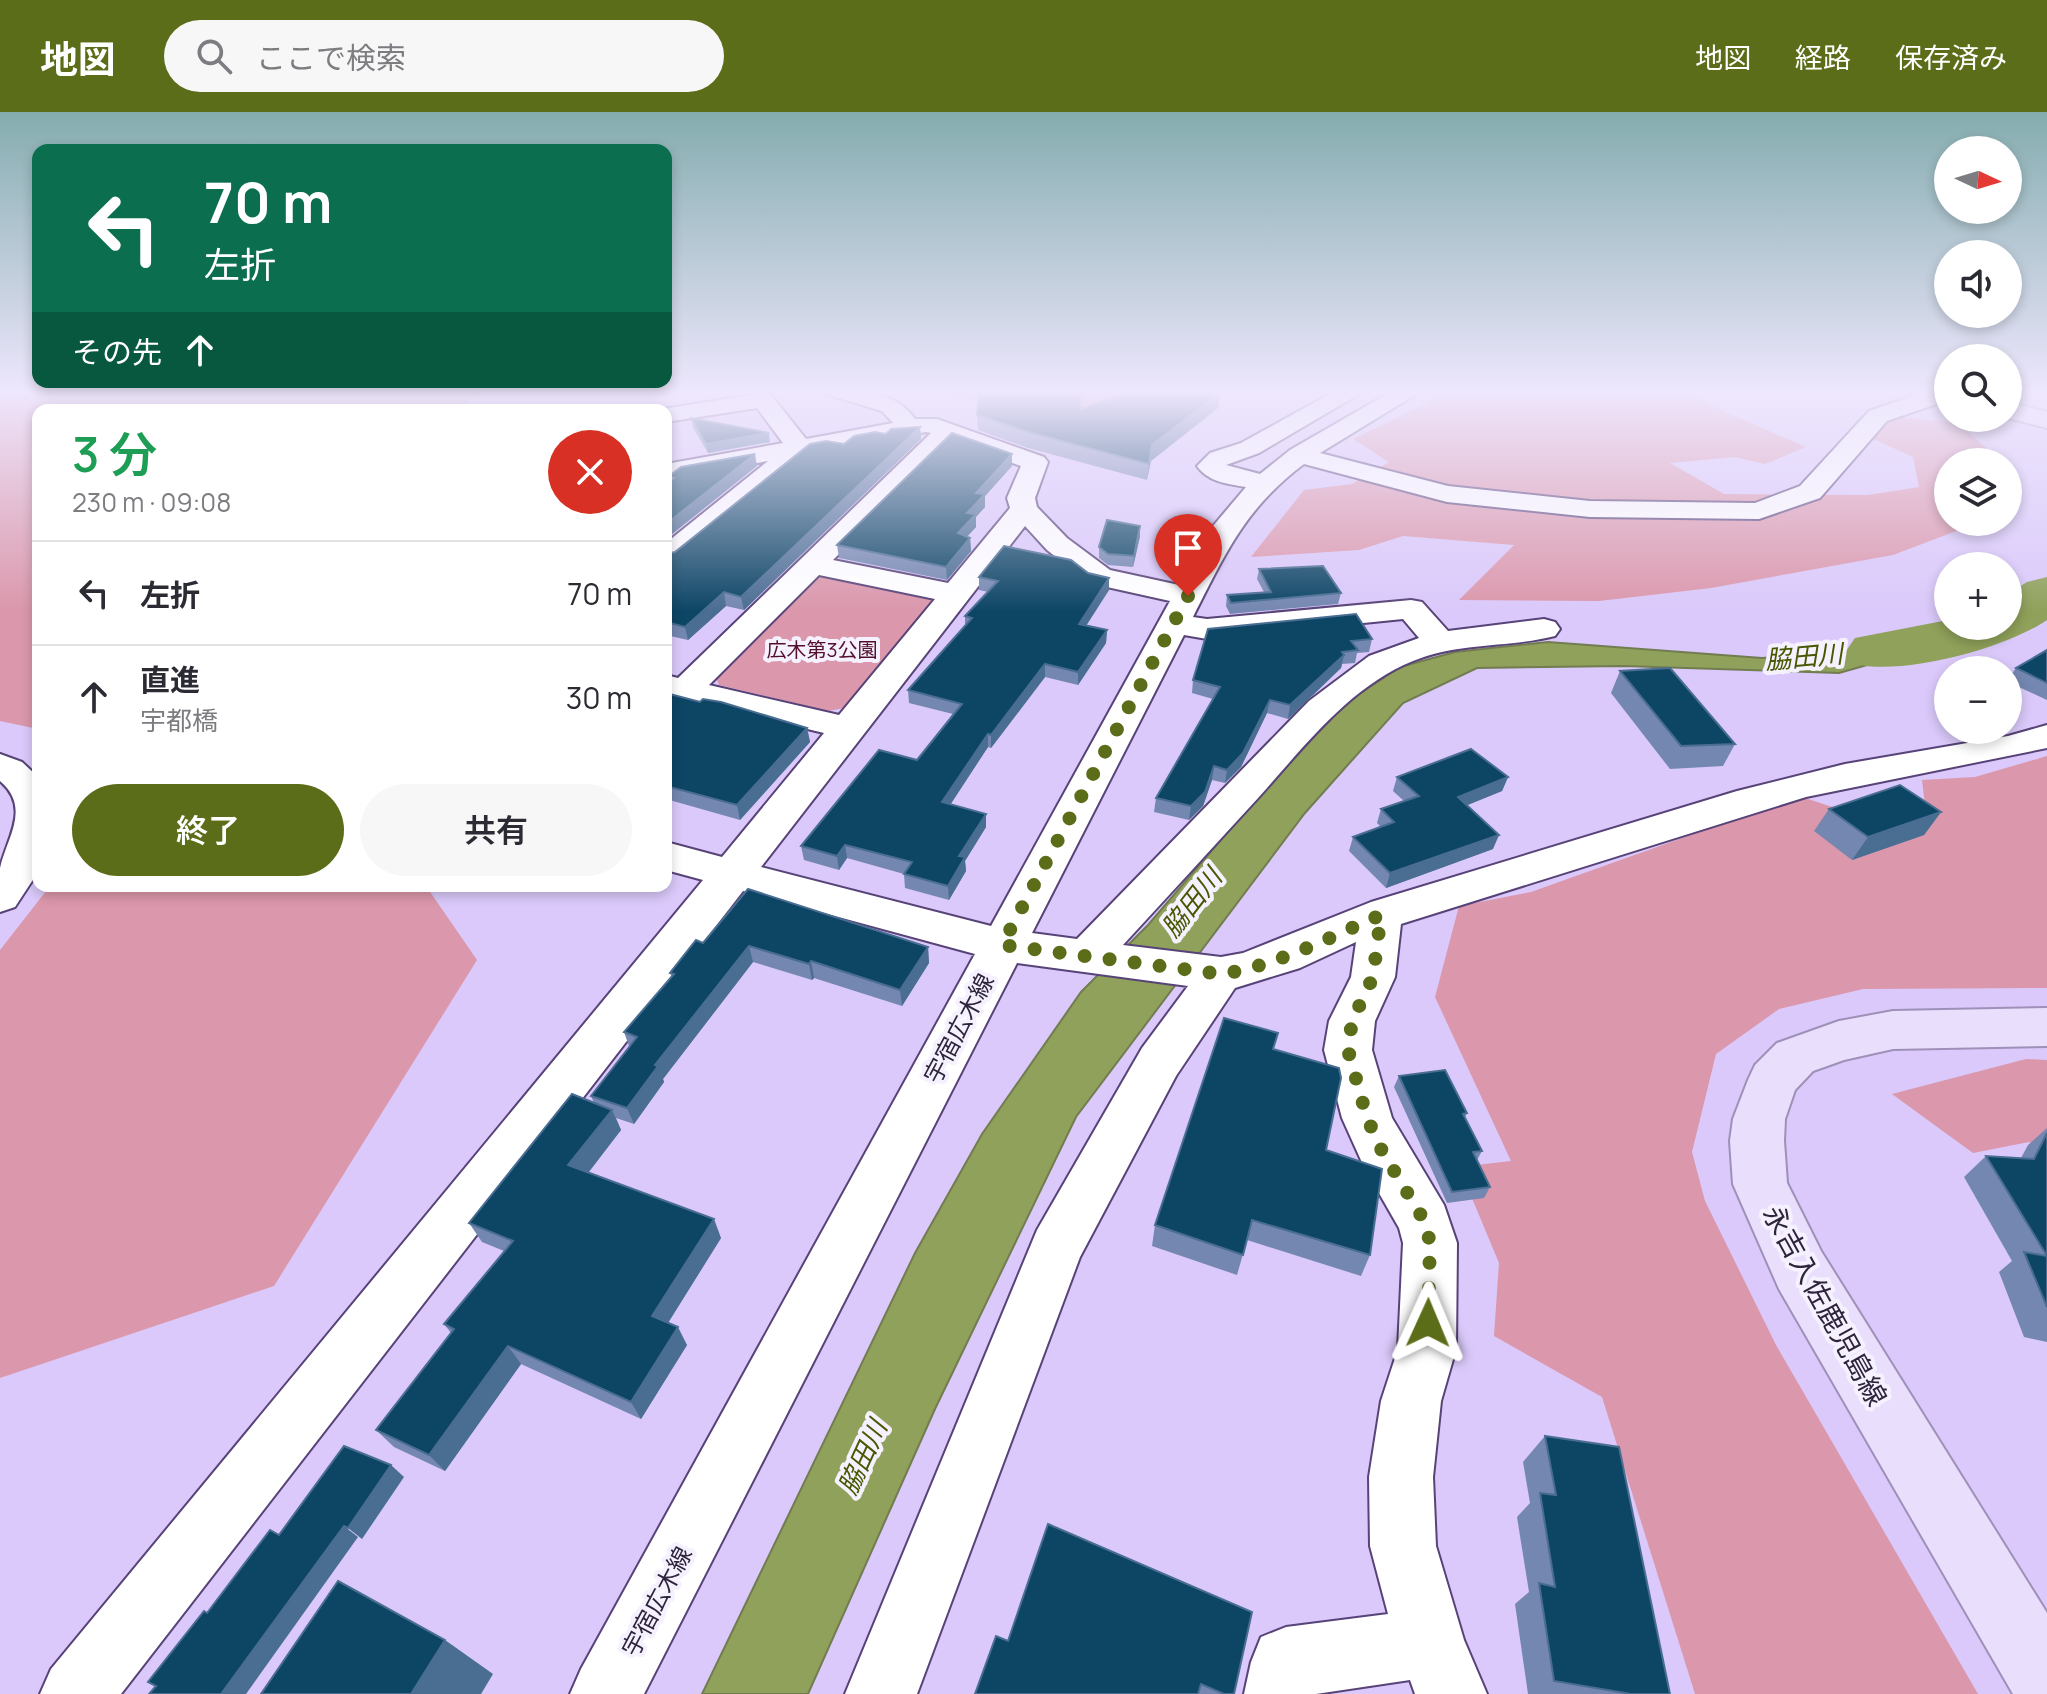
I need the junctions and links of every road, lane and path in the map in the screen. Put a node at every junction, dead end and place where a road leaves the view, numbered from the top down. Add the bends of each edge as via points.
1 (712, 464) edge
2 (781, 464) edge
3 (915, 464) edge
4 (1034, 464) edge
5 (1212, 464) edge
6 (1288, 464) edge
7 (1332, 464) edge
8 (1834, 464) edge
9 (672, 471) edge
10 (1263, 483) junction
11 (1024, 509) junction
12 (672, 552) edge
13 (813, 565) junction
14 (955, 594) junction
15 (1181, 610) junction
16 (1544, 629) dead end
17 (1441, 643) junction
18 (676, 687) edge
19 (848, 728) junction
20 (2047, 736) edge
21 (0, 765) edge
22 (32, 798) edge
23 (32, 838) edge
24 (672, 858) edge
25 (731, 874) junction
26 (0, 897) edge
27 (1381, 915) junction
28 (1002, 945) junction
29 (1094, 956) junction
30 (1220, 971) junction
31 (2047, 1027) edge
32 (1440, 1668) edge
33 (2047, 1681) edge
34 (76, 1694) edge
35 (606, 1694) edge
36 (881, 1694) edge
37 (1280, 1694) edge

1 - 9 street
2 - 12 street
3 - 13 street
4 - 11 street via 1021,498
5 - 10 street via 1224,475
6 - 10 street, 宇宿広木線
7 - 8 street via 1447,494 1590,509 1732,513 1759,511 1810,492
10 - 15 street, 宇宿広木線 via 1222,532
11 - 14 street
11 - 15 street via 1057,544 1100,577
13 - 14 street
13 - 18 street
14 - 19 street
15 - 17 street via 1207,629 1411,609
15 - 28 street, 宇宿広木線
16 - 17 street
17 - 29 street via 1383,662 1321,708
18 - 19 street
19 - 25 street
20 - 27 street via 1997,752 1843,776 1753,799
21 - 22 street via 21,779
23 - 26 street
24 - 25 street
25 - 28 street
25 - 34 street
27 - 30 street
27 - 32 street via 1373,977 1352,1021 1348,1050 1367,1118 1425,1222 1430,1243 1427,1349 1411,1401 1401,1477 1403,1546
28 - 29 street
28 - 35 street, 宇宿広木線
29 - 30 street
30 - 36 street via 1159,1062 1056,1248
31 - 33 main road, 永吉入佐鹿児島線 via 1893,1030 1795,1057 1773,1080 1757,1141 1760,1184 1800,1270
32 - 37 street via 1286,1662

